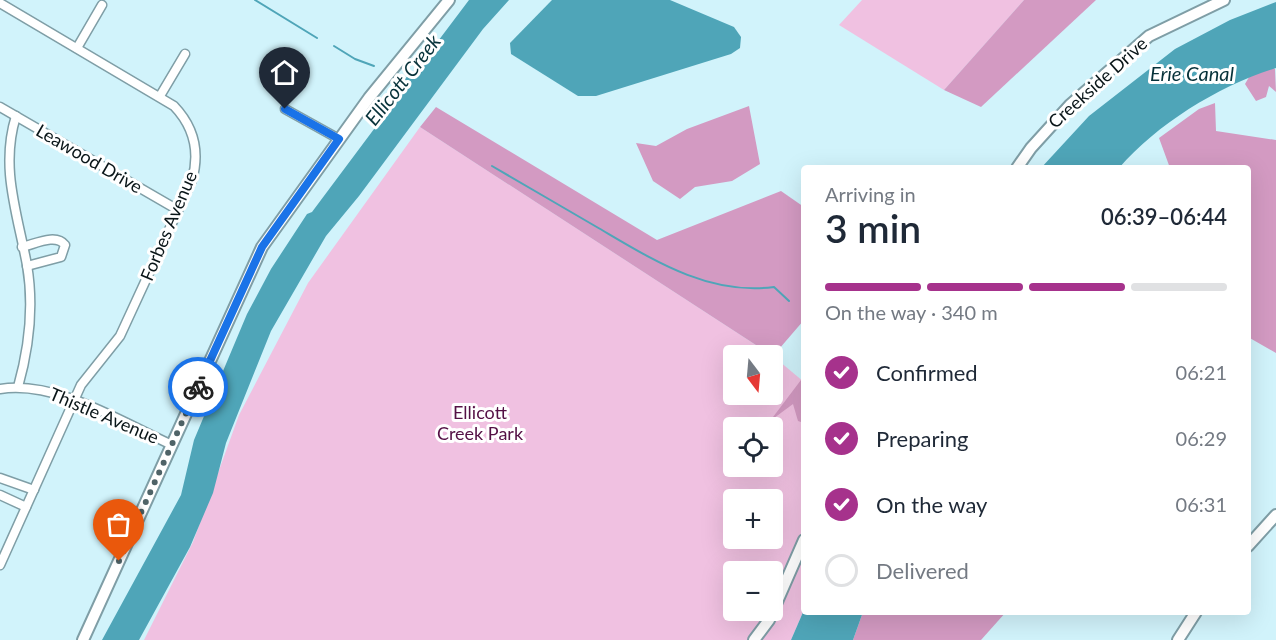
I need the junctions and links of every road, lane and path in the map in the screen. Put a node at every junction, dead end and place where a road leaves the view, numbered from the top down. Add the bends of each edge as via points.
1 (449, 0) edge
2 (1224, 0) edge
3 (0, 3) edge
4 (102, 4) dead end
5 (77, 48) junction
6 (185, 54) dead end
7 (160, 96) junction
8 (0, 107) edge
9 (285, 109) dead end
10 (16, 116) junction
11 (339, 139) junction
12 (1019, 165) edge
13 (178, 210) junction
14 (22, 247) junction
15 (27, 266) junction
16 (18, 387) junction
17 (0, 389) edge
18 (74, 400) junction
19 (171, 445) junction
20 (0, 478) edge
21 (34, 490) junction
22 (0, 495) edge
23 (26, 507) junction
24 (1276, 515) edge
25 (1251, 543) edge
26 (801, 547) edge
27 (0, 565) edge
28 (1194, 615) edge
29 (83, 640) edge
30 (754, 640) edge
31 (1178, 640) edge

1 - 11 street
2 - 12 street, Creekside Drive via 1149,36 1070,105
3 - 5 street, Forbes Avenue
4 - 5 street
5 - 7 street, Forbes Avenue
6 - 7 street
7 - 13 street, Forbes Avenue via 181,114 194,142 195,171
8 - 10 street, Leawood Drive
9 - 11 street
10 - 13 street, Leawood Drive
10 - 14 street via 4,138 1,163
11 - 19 street via 262,247
13 - 18 street, Forbes Avenue via 120,336 88,374
14 - 15 street
14 - 15 street via 54,239 65,245 61,257
15 - 16 street via 30,322
16 - 17 street, Thistle Avenue
16 - 18 street, Thistle Avenue via 46,390
18 - 19 street, Thistle Avenue
18 - 21 street, Forbes Avenue
19 - 29 street
20 - 21 street
21 - 23 street, Forbes Avenue
22 - 23 street
23 - 27 street, Forbes Avenue
24 - 25 street
26 - 30 street via 769,620
28 - 31 street

